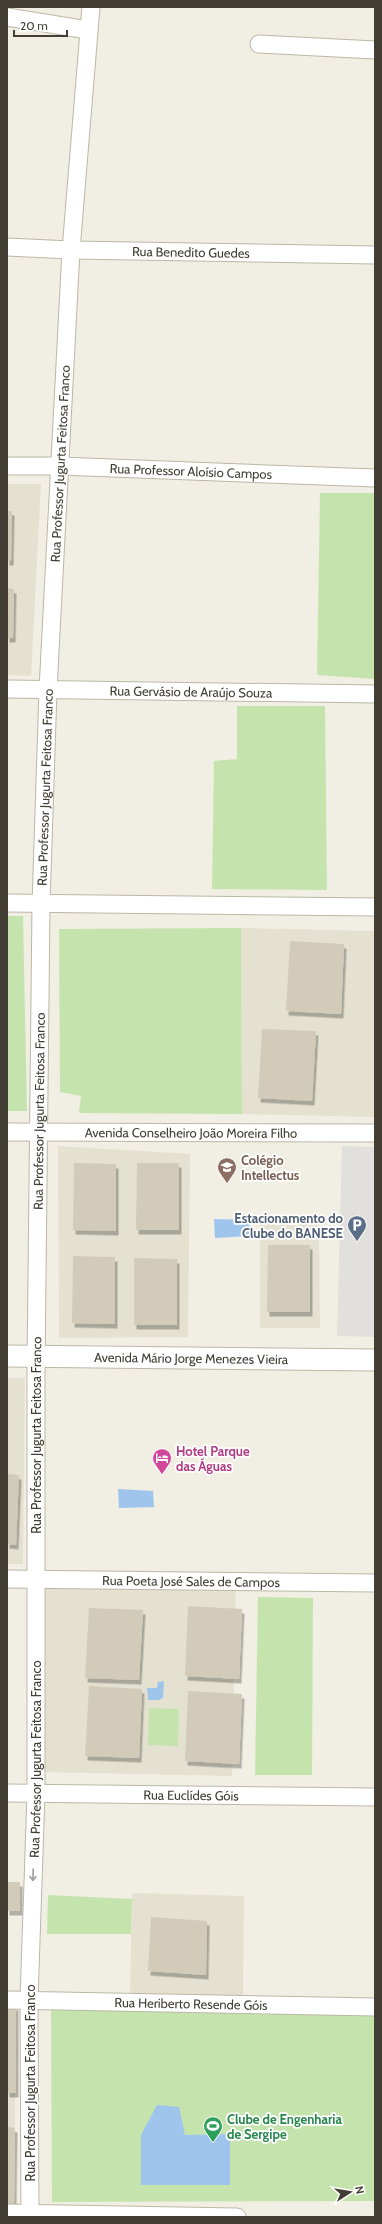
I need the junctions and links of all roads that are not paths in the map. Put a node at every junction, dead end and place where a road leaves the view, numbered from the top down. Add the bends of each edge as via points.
1 (91, 7) edge
2 (7, 18) edge
3 (88, 30) junction
4 (258, 44) dead end
5 (375, 50) edge
6 (7, 246) edge
7 (71, 250) junction
8 (375, 255) edge
9 (7, 466) edge
10 (60, 466) junction
11 (375, 478) edge
12 (7, 689) edge
13 (48, 690) junction
14 (375, 694) edge
15 (7, 904) edge
16 (41, 905) junction
17 (375, 907) edge
18 (7, 1132) edge
19 (38, 1133) junction
20 (375, 1133) edge
21 (7, 1356) edge
22 (37, 1357) junction
23 (375, 1360) edge
24 (7, 1579) edge
25 (37, 1580) junction
26 (375, 1583) edge
27 (7, 1793) edge
28 (36, 1794) junction
29 (375, 1797) edge
30 (7, 2000) edge
31 (30, 2000) junction
32 (375, 2007) edge
33 (7, 2213) edge
34 (30, 2215) edge
35 (237, 2217) edge

1 - 3 street, Rua Professor Jugurta Feitosa Franco
2 - 3 street
3 - 7 street, Rua Professor Jugurta Feitosa Franco
4 - 5 street
6 - 7 street, Rua Benedito Guedes
7 - 8 street, Rua Benedito Guedes
7 - 10 street, Rua Professor Jugurta Feitosa Franco
9 - 10 street, Rua Professor Aloísio Campos
10 - 11 street, Rua Professor Aloísio Campos
10 - 13 street, Rua Professor Jugurta Feitosa Franco
12 - 13 street, Rua Gervásio de Araújo Souza
13 - 14 street, Rua Gervásio de Araújo Souza
13 - 16 street, Rua Professor Jugurta Feitosa Franco
15 - 16 street
16 - 17 street
16 - 19 street, Rua Professor Jugurta Feitosa Franco
18 - 19 street, Avenida Conselheiro João Moreira Filho
19 - 20 street, Avenida Conselheiro João Moreira Filho
19 - 22 street, Rua Professor Jugurta Feitosa Franco
21 - 22 street, Avenida Mário Jorge Menezes Vieira
22 - 23 street, Avenida Mário Jorge Menezes Vieira
22 - 25 street, Rua Professor Jugurta Feitosa Franco
24 - 25 street, Rua Poeta José Sales de Campos
25 - 26 street, Rua Poeta José Sales de Campos
25 - 28 street, Rua Professor Jugurta Feitosa Franco
27 - 28 street, Rua Euclídes Góis
28 - 29 street, Rua Euclídes Góis
28 -> 31 street, Rua Professor Jugurta Feitosa Franco
30 - 31 street, Rua Heriberto Resende Góis
31 - 32 street, Rua Heriberto Resende Góis
31 - 34 street, Rua Professor Jugurta Feitosa Franco
33 - 34 street
34 - 35 street

